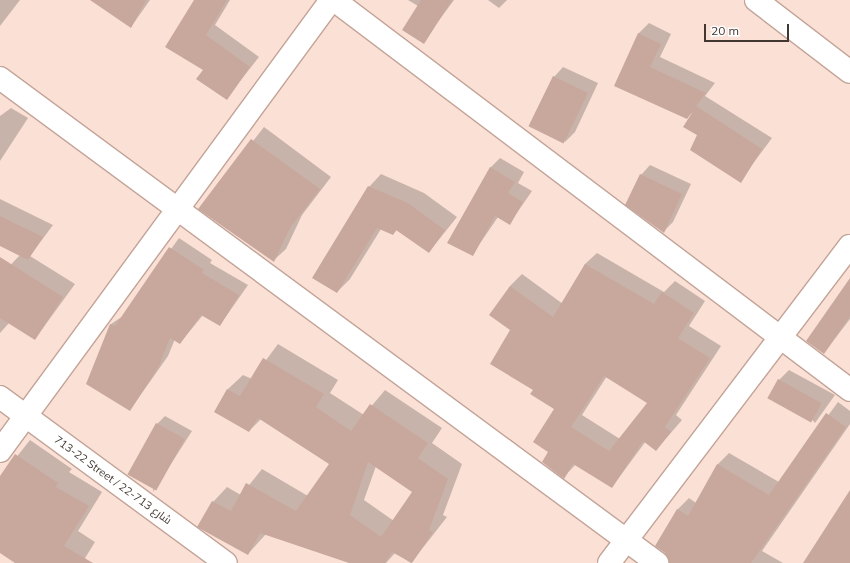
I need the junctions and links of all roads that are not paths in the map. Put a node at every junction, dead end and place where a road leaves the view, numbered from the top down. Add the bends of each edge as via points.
1 (331, 0) edge
2 (334, 0) edge
3 (756, 0) edge
4 (850, 72) edge
5 (0, 78) edge
6 (180, 210) junction
7 (850, 246) edge
8 (780, 338) junction
9 (850, 390) edge
10 (0, 397) edge
11 (26, 417) junction
12 (0, 451) edge
13 (626, 540) junction
14 (226, 563) edge
15 (609, 563) edge
16 (657, 563) edge

1 - 6 street
2 - 8 street
3 - 4 street
5 - 6 street
6 - 11 street
6 - 13 street
7 - 8 street
8 - 9 street
8 - 13 street
10 - 11 street, 713-22 Street / شارع 713-22
11 - 12 street
11 - 14 street, 713-22 Street / شارع 713-22
13 - 15 street
13 - 16 street

